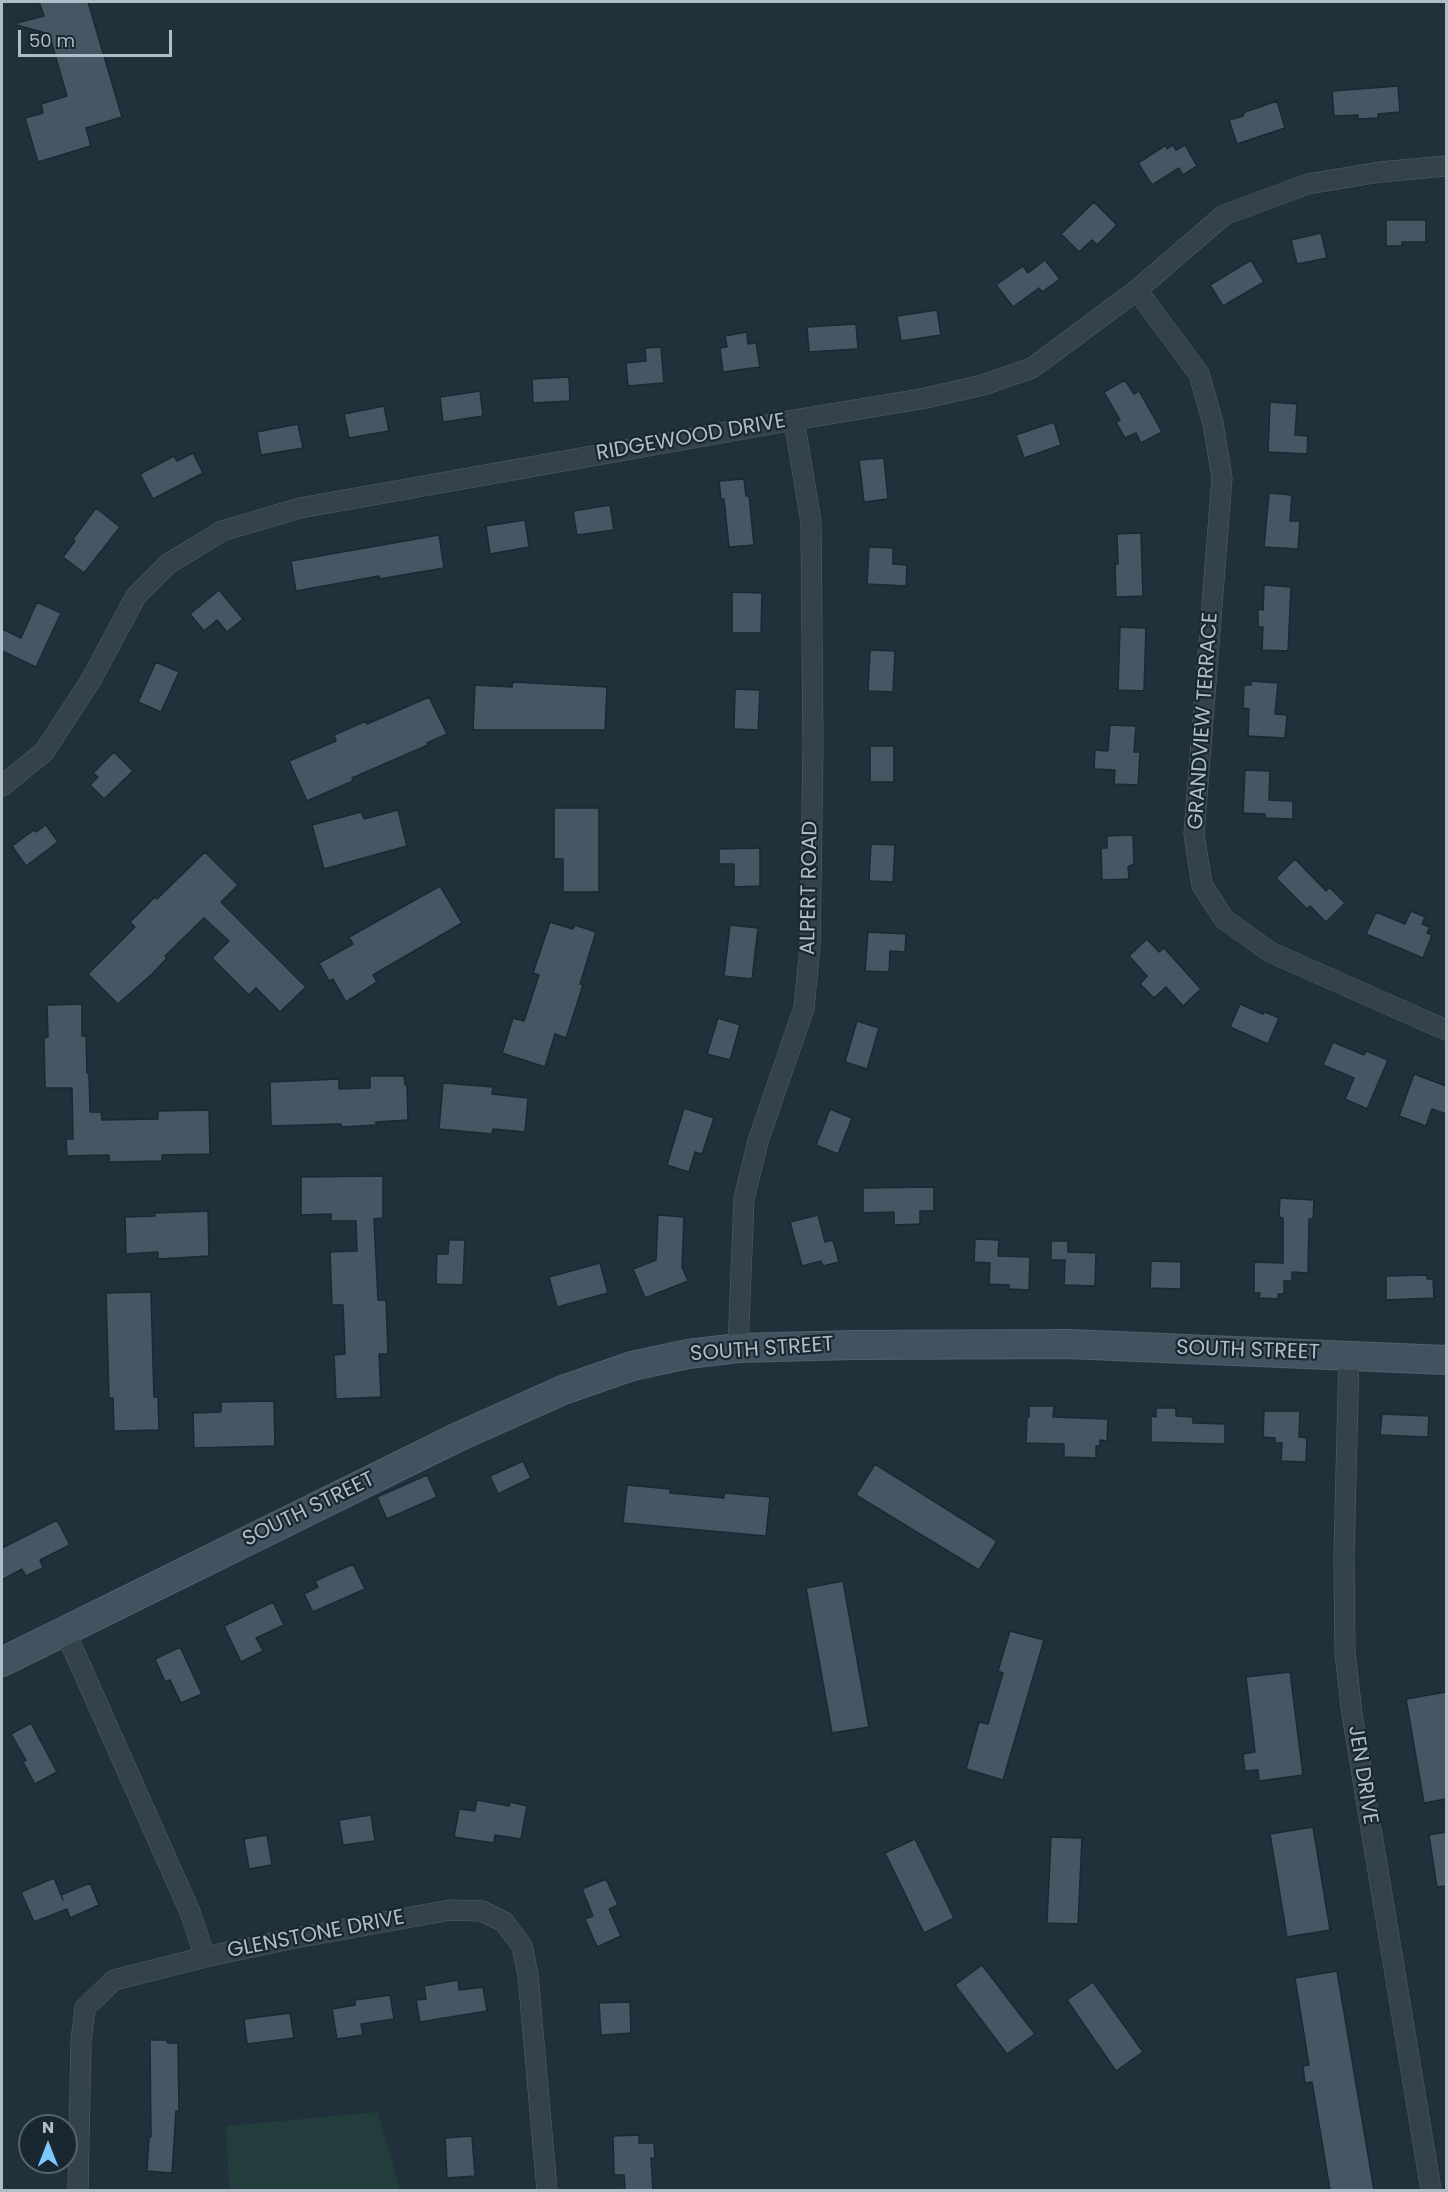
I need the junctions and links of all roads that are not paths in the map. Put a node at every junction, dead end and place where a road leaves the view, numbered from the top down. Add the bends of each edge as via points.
1 (1446, 166) edge
2 (1137, 290) junction
3 (794, 420) junction
4 (2, 786) edge
5 (1446, 1030) edge
6 (738, 1348) junction
7 (1349, 1355) junction
8 (1446, 1360) edge
9 (64, 1631) junction
10 (2, 1662) edge
11 (205, 1957) junction
12 (78, 2190) edge
13 (547, 2190) edge
14 (1431, 2190) edge

1 - 2 street, RIDGEWOOD DRIVE via 1308,184 1224,214
2 - 3 street, RIDGEWOOD DRIVE via 1032,368 983,385 921,399
2 - 5 street, GRANDVIEW TERRACE via 1198,374 1213,423 1222,478 1194,834 1202,885 1224,919 1270,952
3 - 4 street, RIDGEWOOD DRIVE via 300,508 222,531 168,564 136,596 91,680 44,752
3 - 6 street, ALPERT ROAD via 811,522 810,946 804,1008 758,1141 744,1198
6 - 7 street, SOUTH STREET via 1068,1344
6 - 9 street, SOUTH STREET via 632,1366 563,1390 458,1437
7 - 8 street, SOUTH STREET
7 - 14 street, JEN DRIVE via 1346,1653 1352,1714
9 - 10 street, SOUTH STREET
9 - 11 street, GLENSTONE DRIVE via 190,1912
11 - 12 street via 114,1980 85,2008
11 - 13 street, GLENSTONE DRIVE via 450,1910 482,1911 504,1922 522,1946 528,1975

